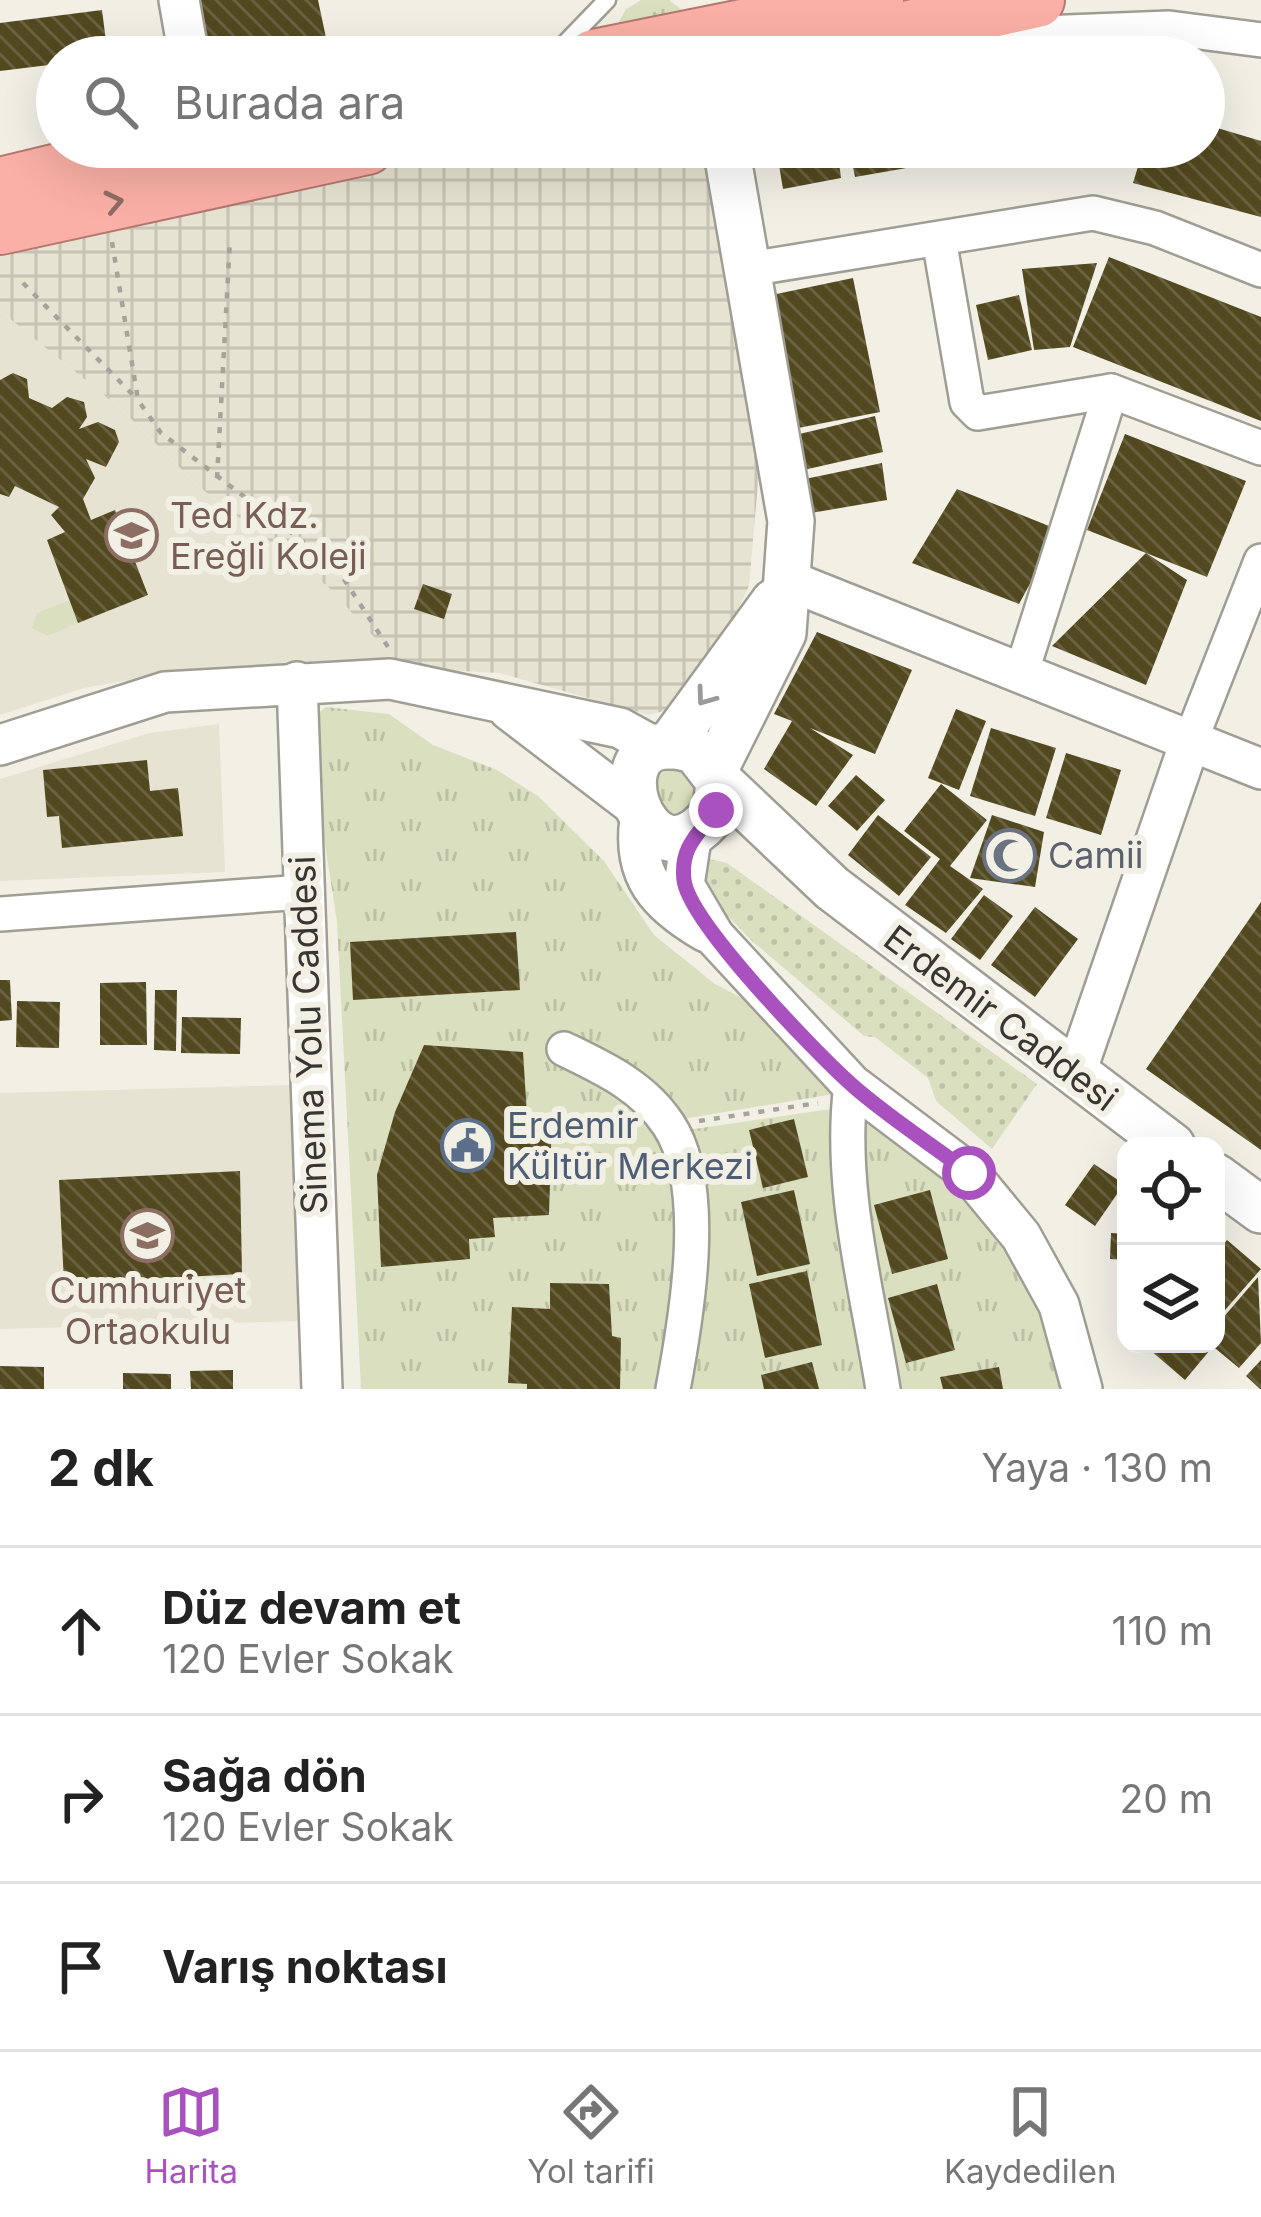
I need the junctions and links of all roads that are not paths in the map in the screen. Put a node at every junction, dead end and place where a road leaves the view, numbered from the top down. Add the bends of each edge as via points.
1 (179, 0) edge
2 (607, 0) edge
3 (1037, 0) edge
4 (878, 17) edge
5 (762, 27) edge
6 (185, 36) edge
7 (572, 36) edge
8 (712, 36) edge
9 (1261, 40) edge
10 (71, 168) edge
11 (271, 168) edge
12 (730, 168) edge
13 (0, 185) edge
14 (0, 227) edge
15 (939, 239) junction
16 (748, 269) junction
17 (1261, 270) edge
18 (1111, 391) junction
19 (1261, 448) edge
20 (1261, 561) edge
21 (790, 581) junction
22 (1021, 674) junction
23 (297, 682) junction
24 (500, 704) junction
25 (1190, 742) junction
26 (0, 745) edge
27 (663, 747) junction
28 (1261, 769) edge
29 (708, 801) junction
30 (636, 811) junction
31 (303, 892) junction
32 (0, 914) edge
33 (713, 936) junction
34 (564, 1048) dead end
35 (1075, 1076) junction
36 (850, 1092) junction
37 (1160, 1137) edge
38 (1225, 1184) edge
39 (1261, 1210) edge
40 (322, 1389) edge
41 (673, 1389) edge
42 (883, 1389) edge
43 (1082, 1389) edge

1 - 6 street
2 - 7 lane
3 - 4 highway
4 - 5 highway
4 - 9 street via 1169,28
5 - 8 highway
10 - 13 highway
14 -> 11 highway
12 - 16 main road
15 - 16 street
15 - 17 street via 1093,213
15 - 18 street via 967,402 978,413
16 - 21 main road via 788,500
18 - 19 street
18 - 22 street
20 - 25 street
21 - 22 street
21 -> 27 main road
21 - 29 main road via 783,633
22 - 25 street
23 - 24 street via 390,679
23 - 26 street via 165,692
23 - 31 street, Sinema Yolu Caddesi
24 - 27 street via 620,728
24 - 30 street
25 - 28 street
25 - 35 street
27 - 29 main road via 696,751
27 - 30 main road via 638,766
29 - 30 main road via 664,834
29 - 33 street via 684,885
29 - 35 main road, Erdemir Caddesi
30 - 33 street via 635,851 647,884 675,914
31 - 32 street
31 - 40 street, Sinema Yolu Caddesi
33 - 36 street
34 - 41 street via 623,1077 670,1125 684,1167 691,1237
35 - 37 main road, Erdemir Caddesi
36 - 42 street via 847,1171
36 - 43 street via 969,1173 1021,1236 1058,1305
38 - 39 main road

